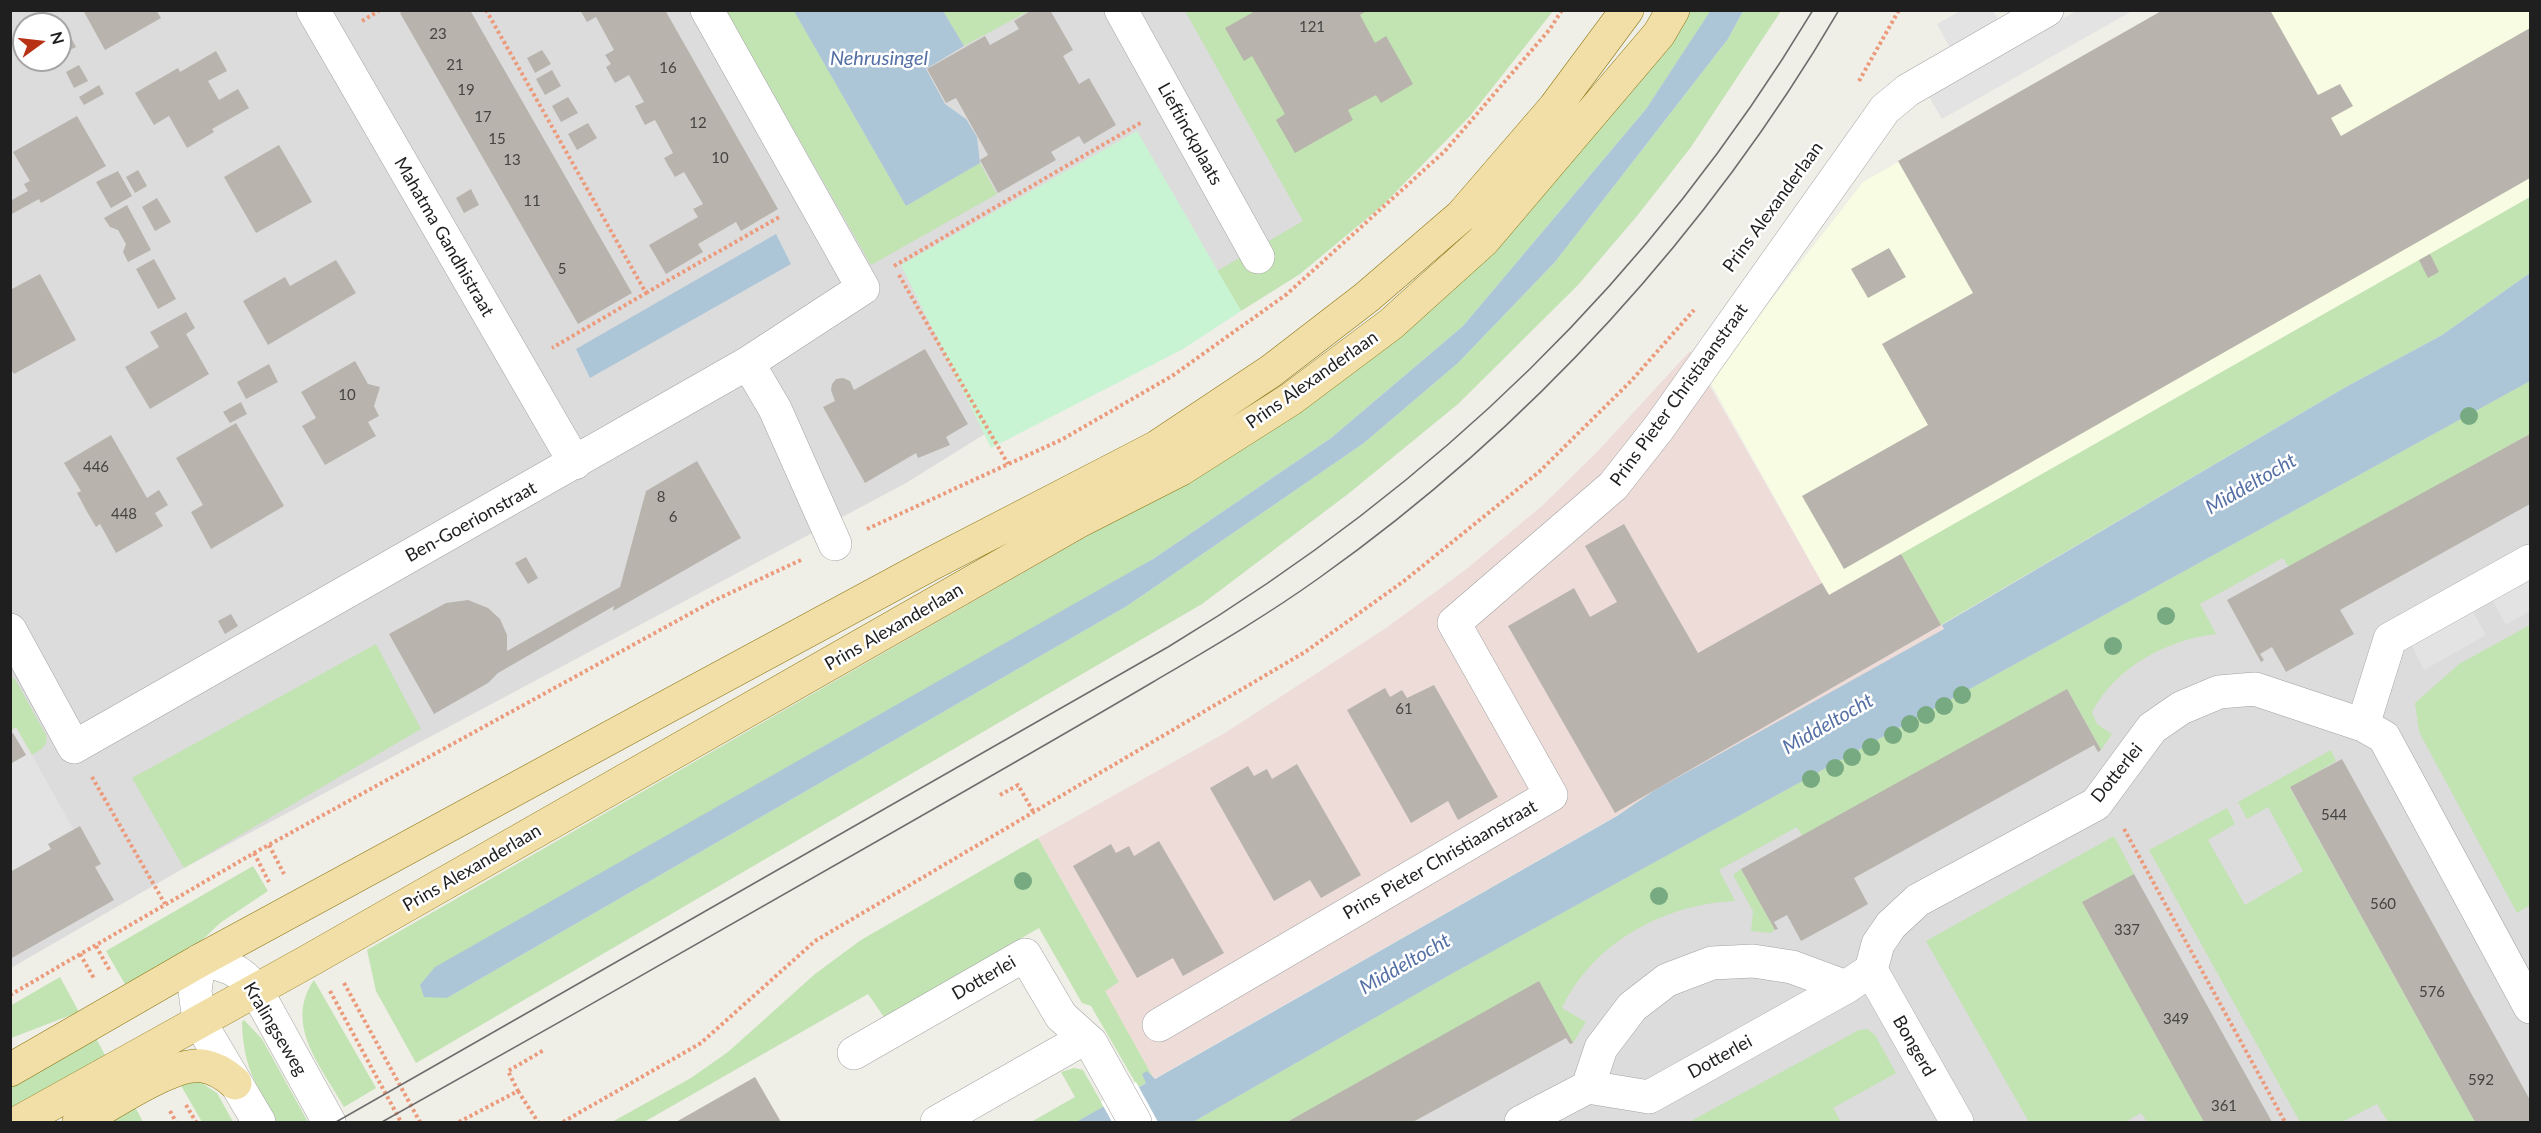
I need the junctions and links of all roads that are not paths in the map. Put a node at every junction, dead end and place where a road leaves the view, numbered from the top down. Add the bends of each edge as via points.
1 (313, 10) edge
2 (707, 10) edge
3 (1121, 10) edge
4 (1627, 10) edge
5 (1673, 10) edge
6 (2047, 10) edge
7 (1258, 257) dead end
8 (748, 363) junction
9 (575, 463) junction
10 (834, 544) road end
11 (2530, 561) edge
12 (10, 630) edge
13 (2363, 724) junction
14 (199, 961) junction
15 (1858, 979) junction
16 (256, 990) junction
17 (2530, 1007) edge
18 (199, 1021) junction
19 (1159, 1025) dead end
20 (1085, 1038) junction
21 (854, 1053) dead end
22 (10, 1070) edge
23 (235, 1083) junction
24 (1588, 1087) junction
25 (19, 1122) edge
26 (79, 1122) edge
27 (259, 1122) edge
28 (329, 1122) edge
29 (937, 1122) edge
30 (1135, 1122) edge
31 (1521, 1122) edge
32 (1957, 1122) edge

1 - 9 street, Mahatma Gandhistraat
2 - 8 street, Ben-Goerionstraat via 863,288
3 - 7 street, Lieftinckplaats
4 - 14 main road, Prins Alexanderlaan via 1555,107 1461,216 1367,297 1252,384 1157,447 931,564
5 - 16 main road, Prins Alexanderlaan via 1659,34 1483,241 1391,324 1291,399 1181,469 1081,520
6 - 19 street, Prins Pieter Christiaanstraat via 1891,103 1613,486 1454,623 1551,795
8 - 9 street, Ben-Goerionstraat
8 - 10 street via 775,409
9 - 12 street, Ben-Goerionstraat via 74,747
11 - 13 street via 2390,639
13 - 15 street, Dotterlei via 2255,689 2219,692 2181,708 2152,728 2096,804 1918,900 1891,925
13 - 17 street, Dotterlei via 2384,737
14 - 16 street, Kralingseweg via 218,962 235,969
14 - 18 street via 195,991
14 - 22 main road, Prins Alexanderlaan
15 - 24 street, Dotterlei via 1649,1097
15 - 24 street via 1753,961 1712,963 1667,980 1632,1007 1601,1048
15 - 32 street, Bongerd
16 - 18 main road, Prins Alexanderlaan
16 - 28 street, Kralingseweg
18 - 23 street
18 - 25 main road, Prins Alexanderlaan
20 - 21 street, Dotterlei via 1061,1016 1025,955
20 - 29 street
20 - 30 street, Dotterlei
23 - 26 main road via 209,1067 179,1068
23 - 27 street
24 - 31 street

